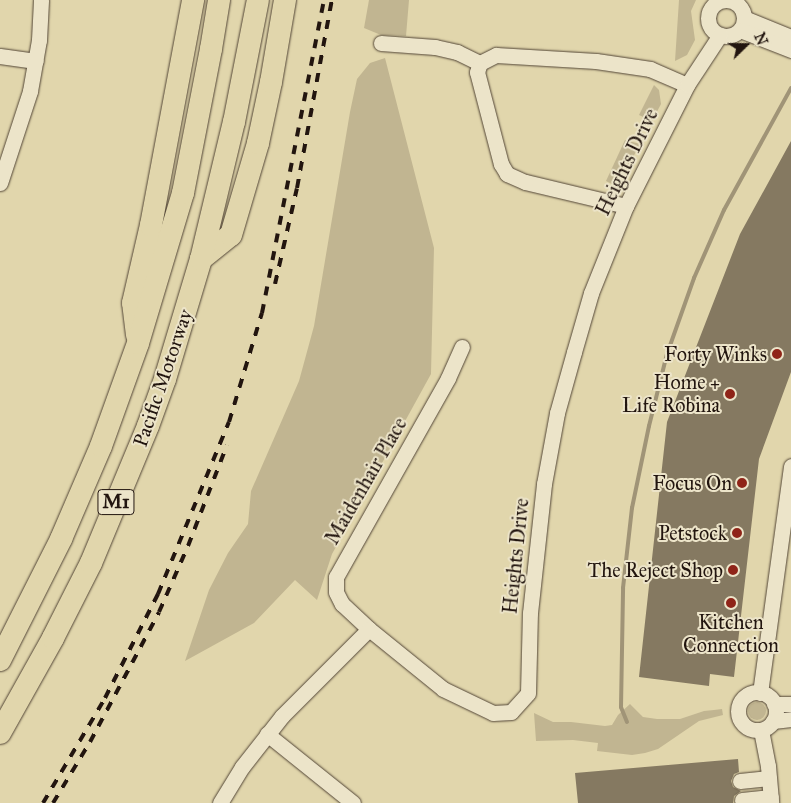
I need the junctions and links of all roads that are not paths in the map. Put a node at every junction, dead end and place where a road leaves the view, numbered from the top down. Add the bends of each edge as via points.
1 (41, 0) edge
2 (193, 0) edge
3 (219, 0) edge
4 (258, 0) edge
5 (285, 0) edge
6 (730, 0) edge
7 (742, 24) junction
8 (720, 35) junction
9 (791, 37) edge
10 (381, 43) dead end
11 (791, 50) edge
12 (0, 56) edge
13 (36, 61) junction
14 (480, 63) junction
15 (687, 84) junction
16 (0, 183) edge
17 (626, 206) junction
18 (202, 259) junction
19 (138, 343) junction
20 (462, 347) dead end
21 (791, 466) edge
22 (786, 551) edge
23 (369, 629) junction
24 (0, 660) edge
25 (760, 693) junction
26 (774, 704) junction
27 (791, 704) edge
28 (791, 719) edge
29 (767, 725) junction
30 (0, 733) edge
31 (267, 734) junction
32 (769, 778) junction
33 (740, 781) dead end
34 (742, 800) dead end
35 (771, 800) edge
36 (220, 803) edge
37 (353, 803) edge

1 - 13 street
2 - 19 highway via 133,303
3 - 19 highway, Pacific Motorway / M1 via 183,193
4 - 18 highway, Pacific Motorway / M1
5 - 18 highway via 258,143 231,235
6 - 7 street via 740,6
6 - 8 street via 718,2 710,10 708,22
7 - 8 street via 728,36
7 - 9 street
7 - 11 street
8 - 15 street, Heights Drive
10 - 14 street via 435,47 457,52
12 - 13 street
13 - 16 street via 30,91
14 - 15 street via 496,55 596,61 650,69
14 - 17 street via 477,72 501,164 507,174 525,182
15 - 17 street, Heights Drive
17 - 23 street, Heights Drive via 591,293 557,412 534,561 528,693 511,712 493,713 443,689
18 - 30 highway, Pacific Motorway / M1 via 183,326 148,426 91,563
19 - 24 highway, Pacific Motorway / M1 via 101,446 61,538
20 - 23 street, Maidenhair Place via 448,378 336,577 336,592 342,604
21 - 22 street
22 - 25 street
23 - 31 street
25 - 26 street
25 - 29 street via 743,699 738,710 745,726
26 - 27 street
26 - 29 street
28 - 29 street
29 - 32 street
31 - 36 street
31 - 37 street
32 - 33 street
32 - 35 street
34 - 35 street

